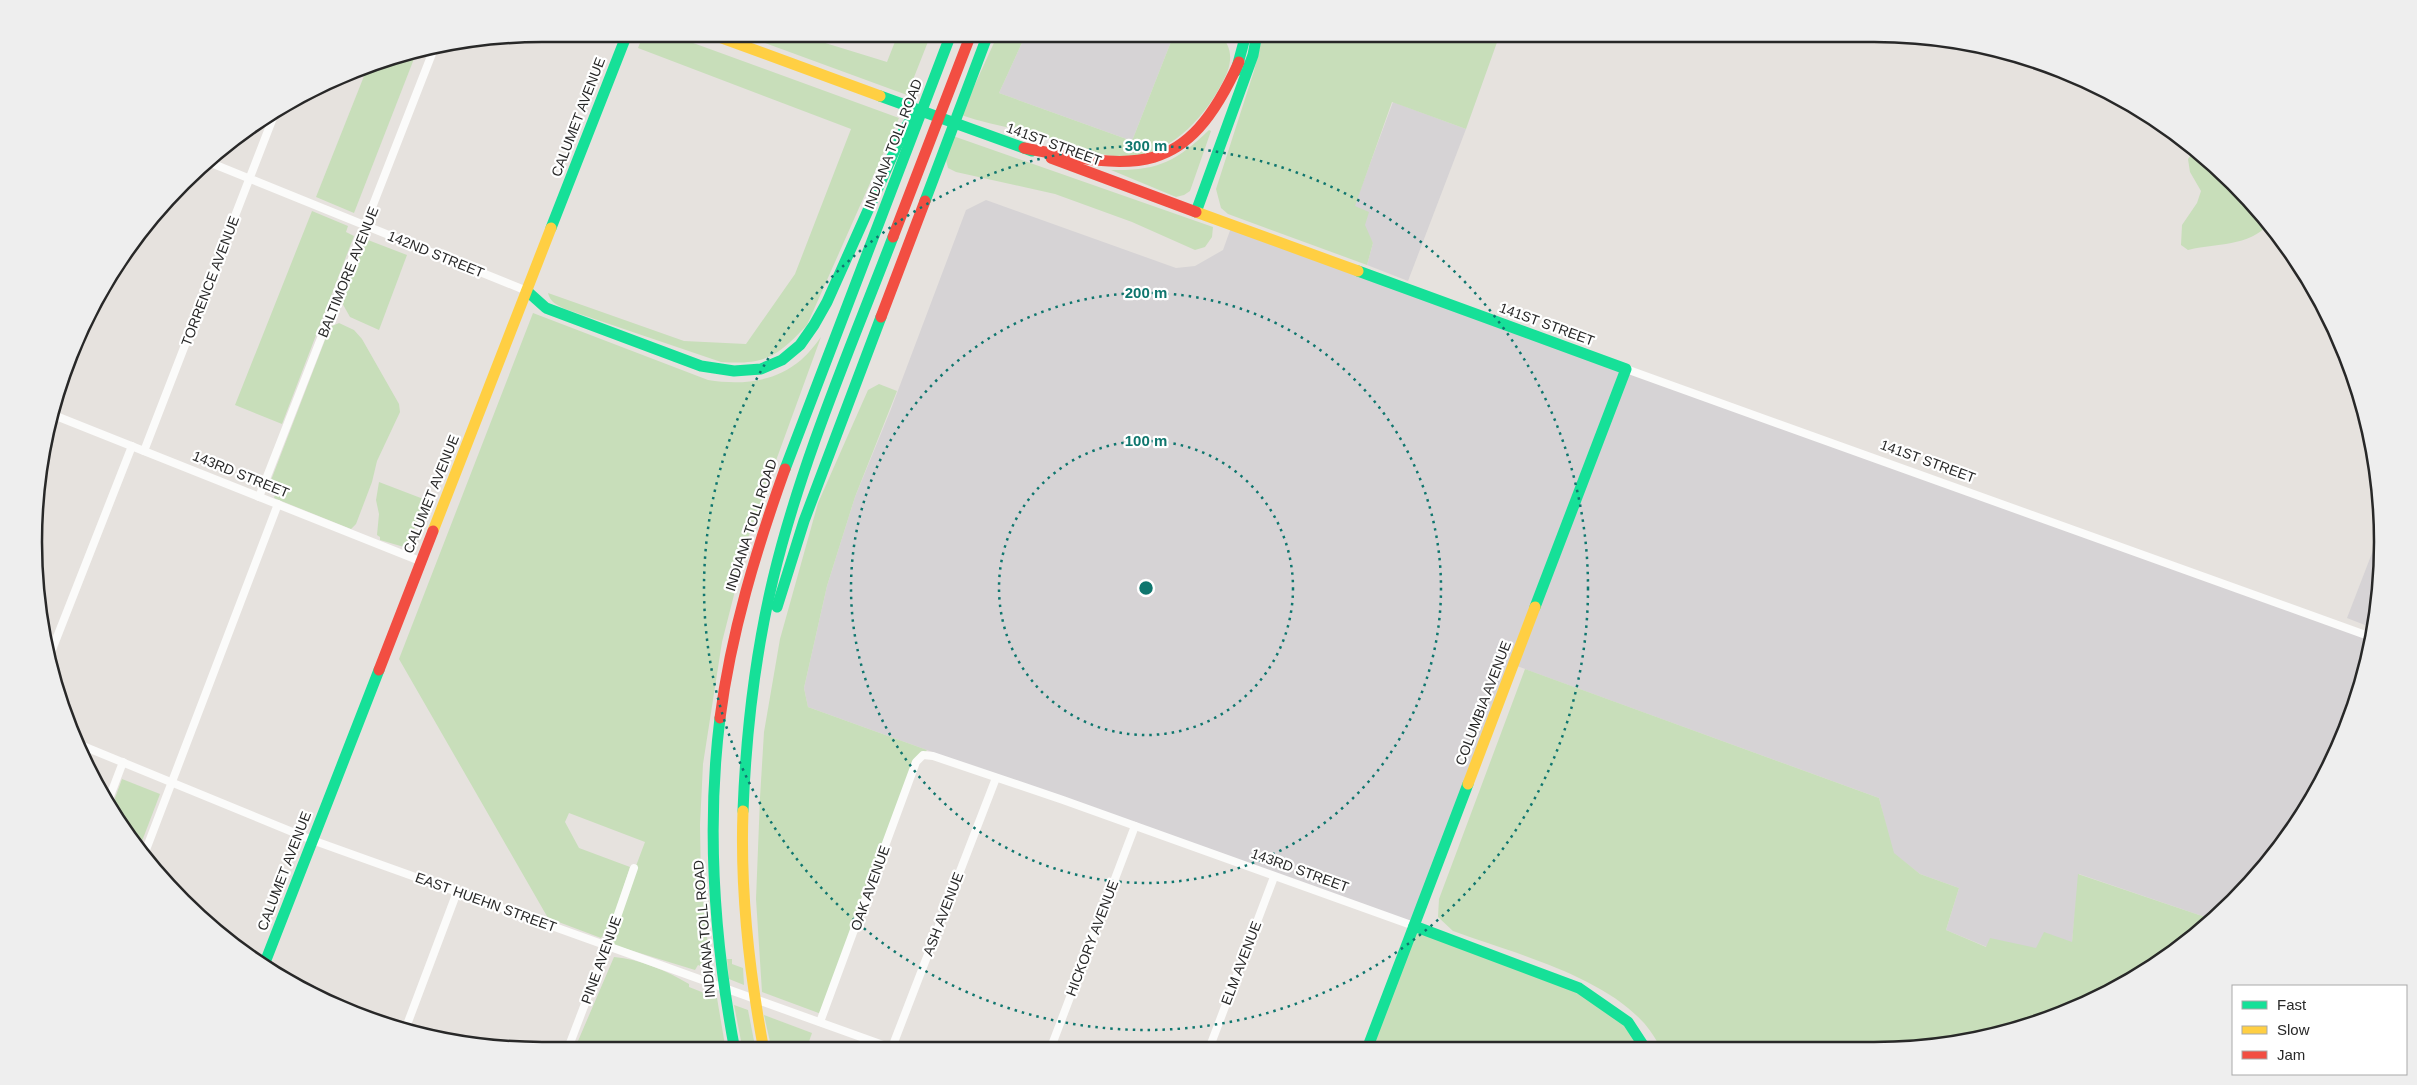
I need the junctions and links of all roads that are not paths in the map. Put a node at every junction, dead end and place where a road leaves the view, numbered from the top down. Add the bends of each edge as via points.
1 (624, 42) edge
2 (732, 42) edge
3 (948, 42) edge
4 (969, 42) edge
5 (985, 42) edge
6 (1244, 42) edge
7 (1255, 42) edge
8 (431, 55) edge
9 (1239, 62) junction
10 (932, 85) junction
11 (271, 123) edge
12 (1024, 148) junction
13 (216, 165) edge
14 (250, 178) junction
15 (1192, 211) junction
16 (366, 226) junction
17 (527, 291) junction
18 (1626, 369) junction
19 (59, 417) edge
20 (132, 446) junction
21 (144, 451) junction
22 (259, 496) junction
23 (278, 504) junction
24 (420, 561) junction
25 (2366, 635) edge
26 (53, 646) edge
27 (756, 665) junction
28 (87, 748) edge
29 (923, 756) joint
30 (123, 762) junction
31 (996, 778) junction
32 (171, 782) junction
33 (111, 795) edge
34 (1134, 826) junction
35 (312, 840) junction
36 (147, 848) edge
37 (634, 868) dead end
38 (1274, 877) junction
39 (457, 892) junction
40 (1414, 926) junction
41 (607, 946) junction
42 (267, 959) edge
43 (820, 1022) junction
44 (407, 1023) edge
45 (570, 1042) edge
46 (733, 1042) edge
47 (762, 1042) edge
48 (874, 1042) edge
49 (896, 1042) edge
50 (1053, 1042) edge
51 (1212, 1042) edge
52 (1370, 1042) edge
53 (1641, 1042) edge

1 - 17 main road, CALUMET AVENUE
2 - 12 main road, 141ST STREET
3 - 10 main road, INDIANA TOLL ROAD
4 - 27 main road via 807,466 776,570
5 - 27 main road via 804,521
6 - 9 main road
7 - 15 main road
8 - 16 street, BALTIMORE AVENUE
9 - 12 main road via 1220,102 1207,120 1188,140 1168,154 1145,162 1121,164
9 - 15 main road
10 - 17 main road via 903,132 820,319 795,351 779,362 741,373 701,366 546,308
10 - 46 main road, INDIANA TOLL ROAD via 772,504 741,608 722,702 713,799 712,860 719,958
11 - 14 street, TORRENCE AVENUE
12 - 15 main road, 141ST STREET
13 - 14 street, 142ND STREET
14 - 16 street, 142ND STREET
14 - 21 street, TORRENCE AVENUE
15 - 18 main road, 141ST STREET
16 - 17 street, 142ND STREET
16 - 22 street, BALTIMORE AVENUE
17 - 24 main road, CALUMET AVENUE
18 - 25 street, 141ST STREET
18 - 40 main road, COLUMBIA AVENUE
19 - 20 street, 143RD STREET
20 - 21 street, 143RD STREET
20 - 26 street
21 - 22 street, 143RD STREET
22 - 23 street, 143RD STREET
23 - 24 street, 143RD STREET
23 - 32 street
24 - 35 main road, CALUMET AVENUE
27 - 47 main road via 750,713 744,857 750,967
28 - 30 street, EAST HUEHN STREET
29 - 31 street, 143RD STREET via 933,756
29 - 43 street, OAK AVENUE via 916,762
30 - 32 street, EAST HUEHN STREET
30 - 33 street
31 - 34 street, 143RD STREET
31 - 49 street, ASH AVENUE
32 - 35 street, EAST HUEHN STREET
32 - 36 street
34 - 38 street, 143RD STREET
34 - 50 street, HICKORY AVENUE
35 - 39 street, EAST HUEHN STREET
35 - 42 main road, CALUMET AVENUE
37 - 41 street, PINE AVENUE
38 - 40 street, 143RD STREET
38 - 51 street, ELM AVENUE
39 - 41 street, EAST HUEHN STREET
39 - 44 street
40 - 52 main road, COLUMBIA AVENUE
40 - 53 main road, 143RD STREET via 1578,988 1628,1022
41 - 43 street, EAST HUEHN STREET
41 - 45 street, PINE AVENUE
43 - 48 street, EAST HUEHN STREET

